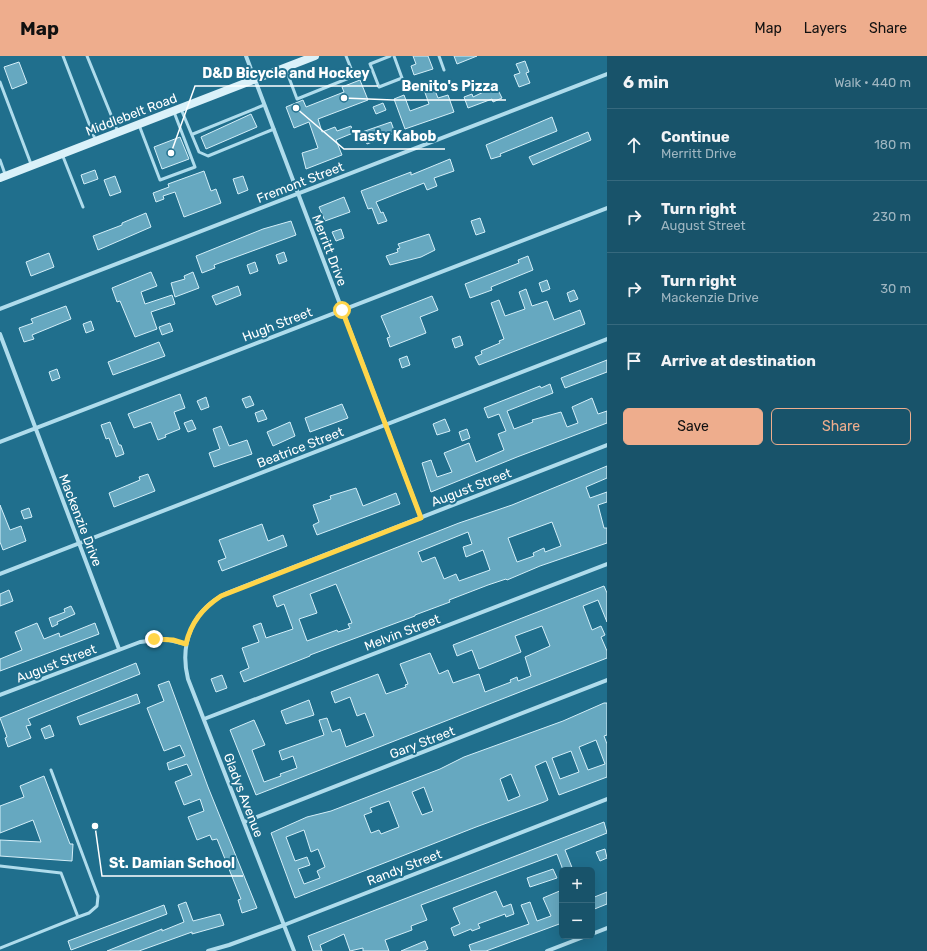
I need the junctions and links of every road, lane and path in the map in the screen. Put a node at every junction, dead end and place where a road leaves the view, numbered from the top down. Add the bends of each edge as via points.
1 (63, 56) edge
2 (87, 56) edge
3 (246, 56) edge
4 (315, 56) edge
5 (346, 56) edge
6 (390, 56) edge
7 (394, 56) edge
8 (439, 56) edge
9 (382, 58) edge
10 (286, 68) junction
11 (444, 70) dead end
12 (607, 74) edge
13 (255, 79) junction
14 (0, 82) edge
15 (264, 105) junction
16 (177, 109) junction
17 (139, 124) junction
18 (274, 129) junction
19 (118, 132) junction
20 (193, 134) junction
21 (96, 141) junction
22 (62, 154) junction
23 (0, 160) edge
24 (32, 166) junction
25 (3, 177) edge
26 (298, 194) junction
27 (83, 206) dead end
28 (607, 208) edge
29 (0, 309) edge
30 (342, 310) junction
31 (0, 334) edge
32 (607, 339) edge
33 (385, 424) junction
34 (36, 429) junction
35 (0, 442) edge
36 (607, 445) edge
37 (421, 518) junction
38 (79, 544) junction
39 (607, 564) edge
40 (0, 574) edge
41 (186, 644) junction
42 (120, 649) junction
43 (607, 680) edge
44 (0, 695) edge
45 (204, 719) junction
46 (51, 770) dead end
47 (607, 799) edge
48 (244, 822) junction
49 (0, 866) edge
50 (78, 917) junction
51 (284, 925) junction
52 (607, 928) edge
53 (595, 933) edge
54 (578, 939) edge
55 (0, 948) edge
56 (208, 951) edge
57 (294, 951) edge
58 (547, 951) edge

1 - 21 lane
2 - 19 lane
3 - 13 street, Merritt Drive
4 - 10 main road, Middlebelt Road
5 - 10 lane via 354,76 297,99
6 - 9 lane
7 - 9 lane via 402,78 379,87 370,64
8 - 11 lane
10 - 13 main road, Middlebelt Road
12 - 26 street, Fremont Street
13 - 15 street, Merritt Drive
13 - 16 main road, Middlebelt Road
14 - 24 lane
15 - 18 street, Merritt Drive
15 - 20 lane
16 - 17 main road, Middlebelt Road
16 - 17 lane via 195,166 160,180
16 - 20 lane
17 - 19 main road, Middlebelt Road
18 - 20 lane via 208,156 199,152
18 - 26 street, Merritt Drive
19 - 21 main road, Middlebelt Road
21 - 22 main road, Middlebelt Road
22 - 24 main road, Middlebelt Road
22 - 27 lane
23 - 25 lane
24 - 25 main road, Middlebelt Road
26 - 29 street, Fremont Street
26 - 30 street, Merritt Drive
28 - 30 street, Hugh Street
30 - 33 street, Merritt Drive
30 - 34 street, Hugh Street
31 - 34 street, Mackenzie Drive
32 - 33 street, Beatrice Street
33 - 37 street, Merritt Drive
33 - 38 street, Beatrice Street
34 - 35 street, Hugh Street
34 - 38 street, Mackenzie Drive
36 - 37 street, August Street
37 - 41 street, August Street via 221,596 199,615 190,629
38 - 40 street, Beatrice Street
38 - 42 street, Mackenzie Drive
39 - 45 street, Melvin Street
41 - 42 street via 154,639
41 - 45 street, Gladys Avenue via 185,662 188,679
42 - 44 street, August Street
43 - 48 street, Gary Street
45 - 48 street, Gladys Avenue
46 - 50 lane via 98,896 98,906 90,913
47 - 51 street, Randy Street
48 - 51 street, Gladys Avenue
49 - 50 lane via 61,873
50 - 55 lane
51 - 56 street, Randy Street
51 - 57 street, Gladys Avenue
52 - 53 street
54 - 58 street

